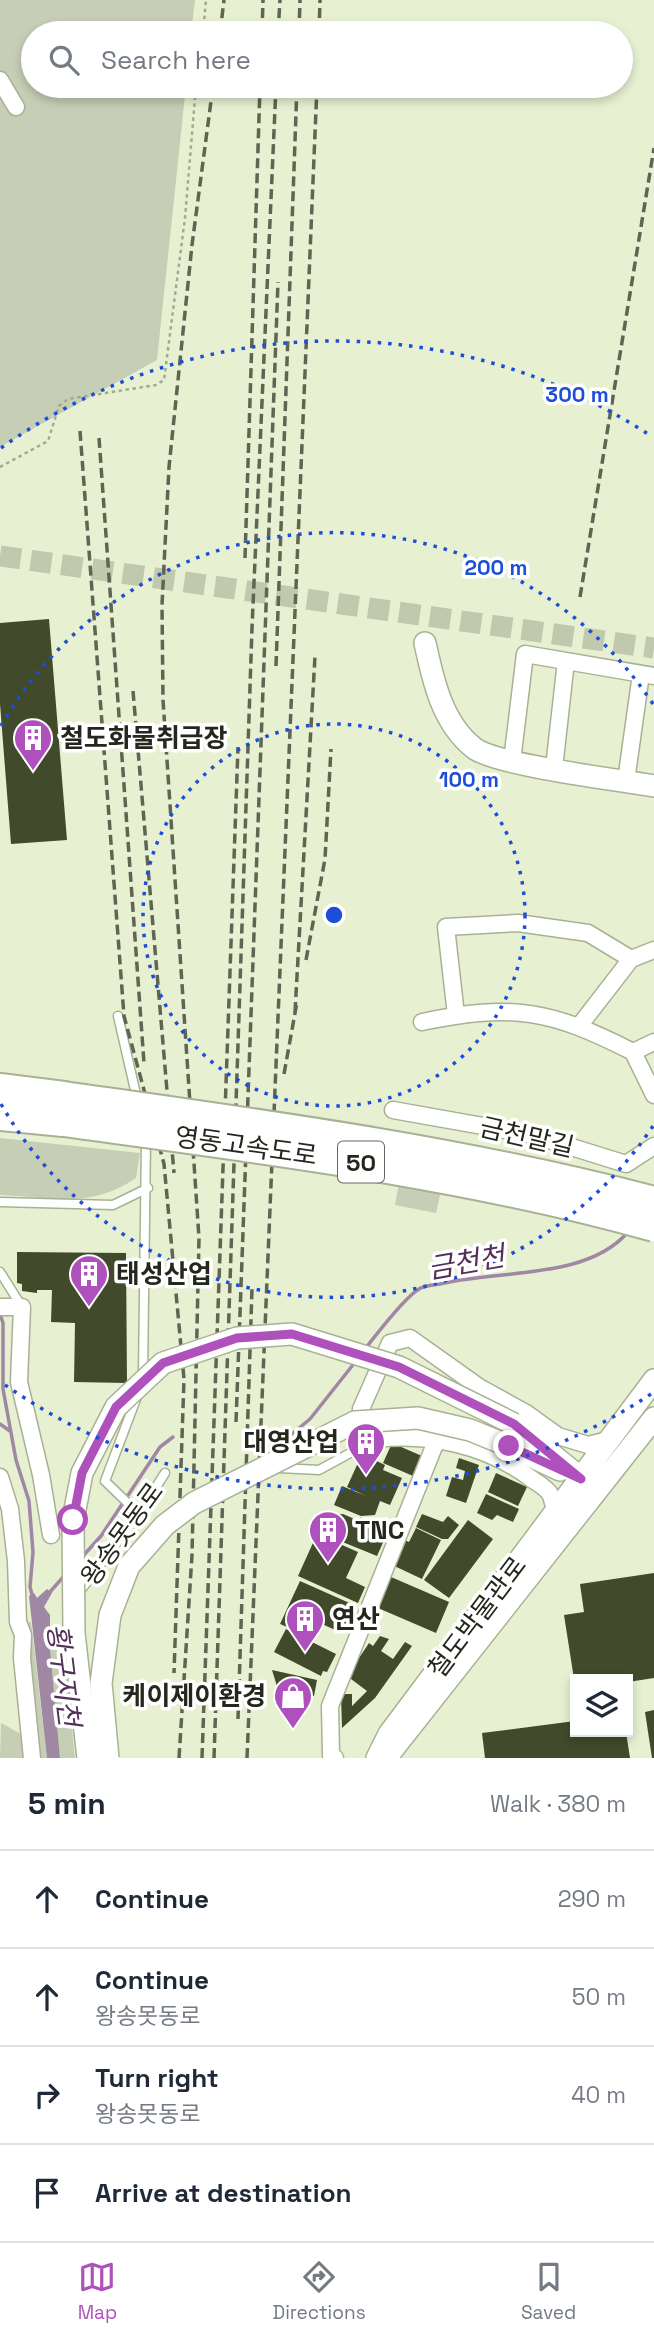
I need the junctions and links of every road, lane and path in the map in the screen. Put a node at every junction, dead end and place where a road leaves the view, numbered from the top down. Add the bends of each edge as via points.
1 (206, 0) edge
2 (205, 21) edge
3 (0, 79) edge
4 (195, 98) edge
5 (16, 107) dead end
6 (0, 467) edge
7 (425, 643) dead end
8 (566, 662) junction
9 (648, 675) edge
10 (512, 761) junction
11 (554, 768) junction
12 (626, 781) junction
13 (654, 786) edge
14 (654, 950) edge
15 (631, 959) junction
16 (456, 1015) junction
17 (118, 1016) dead end
18 (422, 1022) dead end
19 (580, 1025) junction
20 (654, 1042) edge
21 (633, 1052) junction
22 (0, 1088) edge
23 (654, 1095) edge
24 (64, 1109) junction
25 (393, 1110) dead end
26 (0, 1115) edge
27 (654, 1146) edge
28 (148, 1188) junction
29 (654, 1201) edge
30 (0, 1202) edge
31 (654, 1227) edge
32 (0, 1272) edge
33 (0, 1307) edge
34 (22, 1307) junction
35 (654, 1380) edge
36 (654, 1418) edge
37 (376, 1439) junction
38 (437, 1439) junction
39 (608, 1440) junction
40 (279, 1468) dead end
41 (165, 1473) dead end
42 (0, 1478) edge
43 (589, 1485) junction
44 (139, 1514) junction
45 (556, 1514) junction
46 (51, 1535) dead end
47 (32, 1758) edge
48 (82, 1758) edge
49 (88, 1758) edge
50 (108, 1758) edge
51 (335, 1758) edge
52 (377, 1758) edge
53 (386, 1758) edge

1 - 2 path
3 - 5 street
4 - 6 path via 164,380 68,399 59,406 48,441
7 - 10 street via 433,683 448,717 475,749
8 - 9 street
8 - 10 street via 525,654
8 - 11 street
9 - 12 street
10 - 11 street
11 - 12 street
12 - 13 street
14 - 15 street
15 - 16 street via 588,933 518,923 446,927
15 - 19 street
16 - 18 street
16 - 19 street via 520,1012
17 - 28 lane via 148,1149
19 - 21 street
20 - 21 street
21 - 23 street
22 - 24 highway, 영동고속도로 / 50
24 - 26 highway, 영동고속도로 / 50
24 - 29 highway, 영동고속도로 / 50, bridge via 367,1139 575,1180
24 - 31 highway, 영동고속도로 / 50, bridge via 571,1204
25 - 27 street, 금천말길 via 533,1135 626,1164
28 - 30 lane via 113,1205
28 - 44 lane via 144,1374 105,1481
32 - 34 lane
33 - 34 street
34 - 46 street via 19,1382
35 - 39 street
36 - 43 street
37 - 38 street
37 - 39 street via 361,1426 361,1409 390,1343 410,1338 558,1436 588,1445
37 - 40 lane via 319,1469
38 - 45 street via 523,1472 549,1492
38 - 51 street via 330,1706 331,1755
39 - 43 street
41 - 44 lane, 왕송못동로
42 - 47 street via 10,1509
43 - 45 street, 철도박물관로
43 - 49 street, bridge via 514,1424 399,1367 292,1334 237,1338 163,1363 116,1407 82,1473 73,1520 74,1633
43 - 50 street, bridge via 470,1430 418,1418 355,1422 194,1503 165,1525 129,1566 110,1615 101,1683
43 - 53 street, 철도박물관로
44 - 48 lane, 왕송못동로 via 66,1609
45 - 52 street, 철도박물관로 via 388,1734

